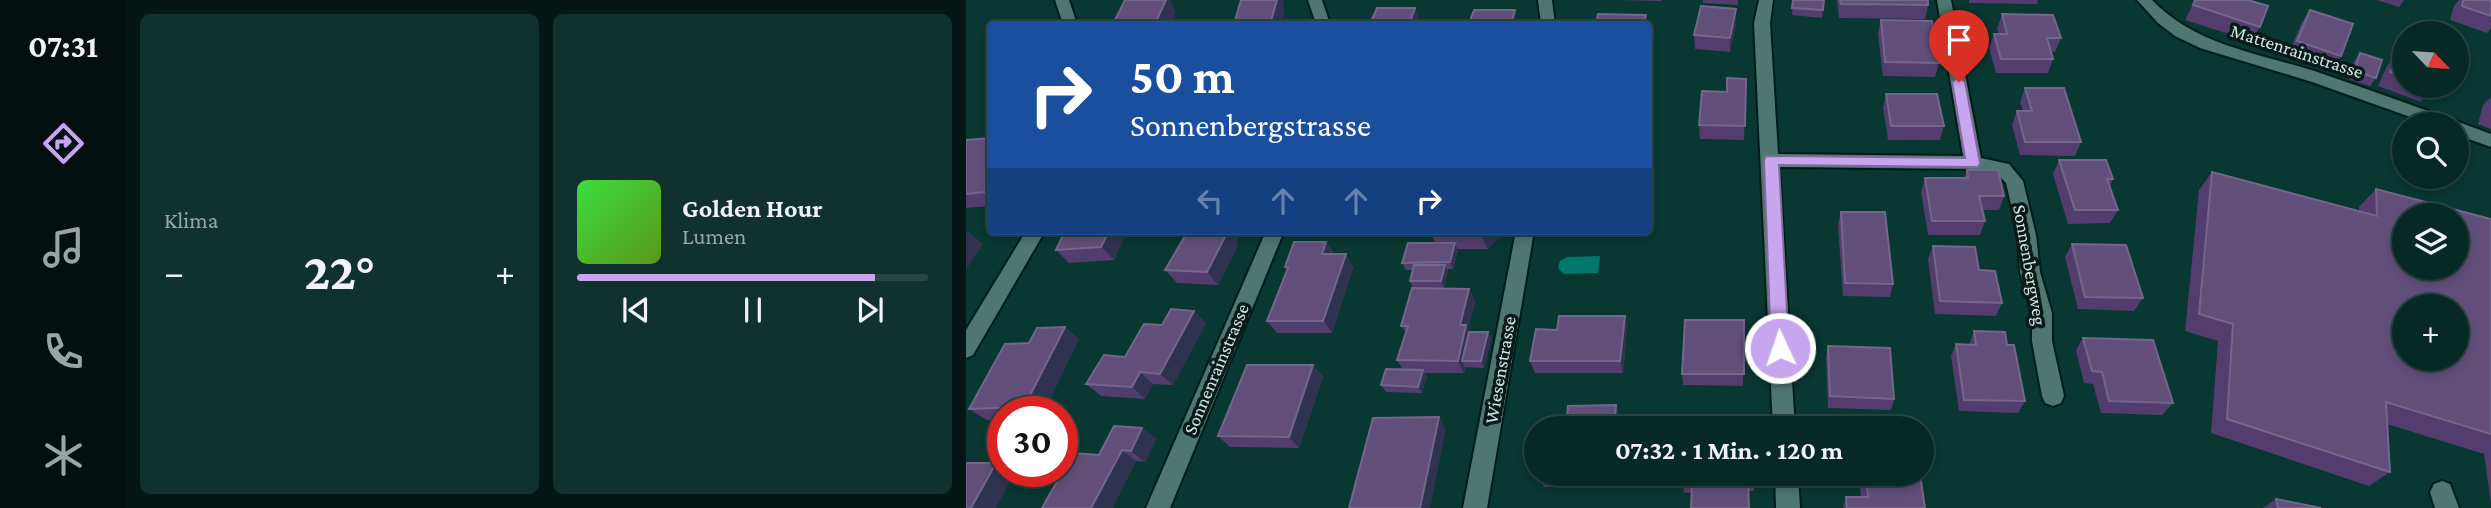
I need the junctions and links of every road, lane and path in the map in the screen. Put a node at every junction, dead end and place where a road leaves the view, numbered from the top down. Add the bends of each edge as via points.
1 (1062, 0) edge
2 (1315, 0) edge
3 (1545, 0) edge
4 (1766, 0) edge
5 (1944, 0) edge
6 (2144, 0) edge
7 (1069, 21) edge
8 (1322, 21) edge
9 (1548, 21) edge
10 (2413, 112) edge
11 (2469, 133) edge
12 (2491, 141) edge
13 (1771, 160) junction
14 (1973, 163) junction
15 (1034, 235) edge
16 (1273, 235) edge
17 (1524, 235) edge
18 (966, 349) edge
19 (2053, 396) dead end
20 (1783, 416) edge
21 (1786, 486) edge
22 (1158, 508) edge
23 (1475, 508) edge
24 (1787, 508) edge

1 - 7 street
2 - 8 street
3 - 9 street
4 - 13 street via 1762,23
5 - 14 street
6 - 10 street, Mattenrainstrasse via 2163,20 2206,44
11 - 12 street
13 - 14 street, Sonnenbergweg
13 - 20 street
14 - 19 street, Sonnenbergweg via 2003,169 2014,181 2042,313 2042,341
15 - 18 street
16 - 22 street, Sonnenrainstrasse
17 - 23 street, Wiesenstrasse
21 - 24 street

